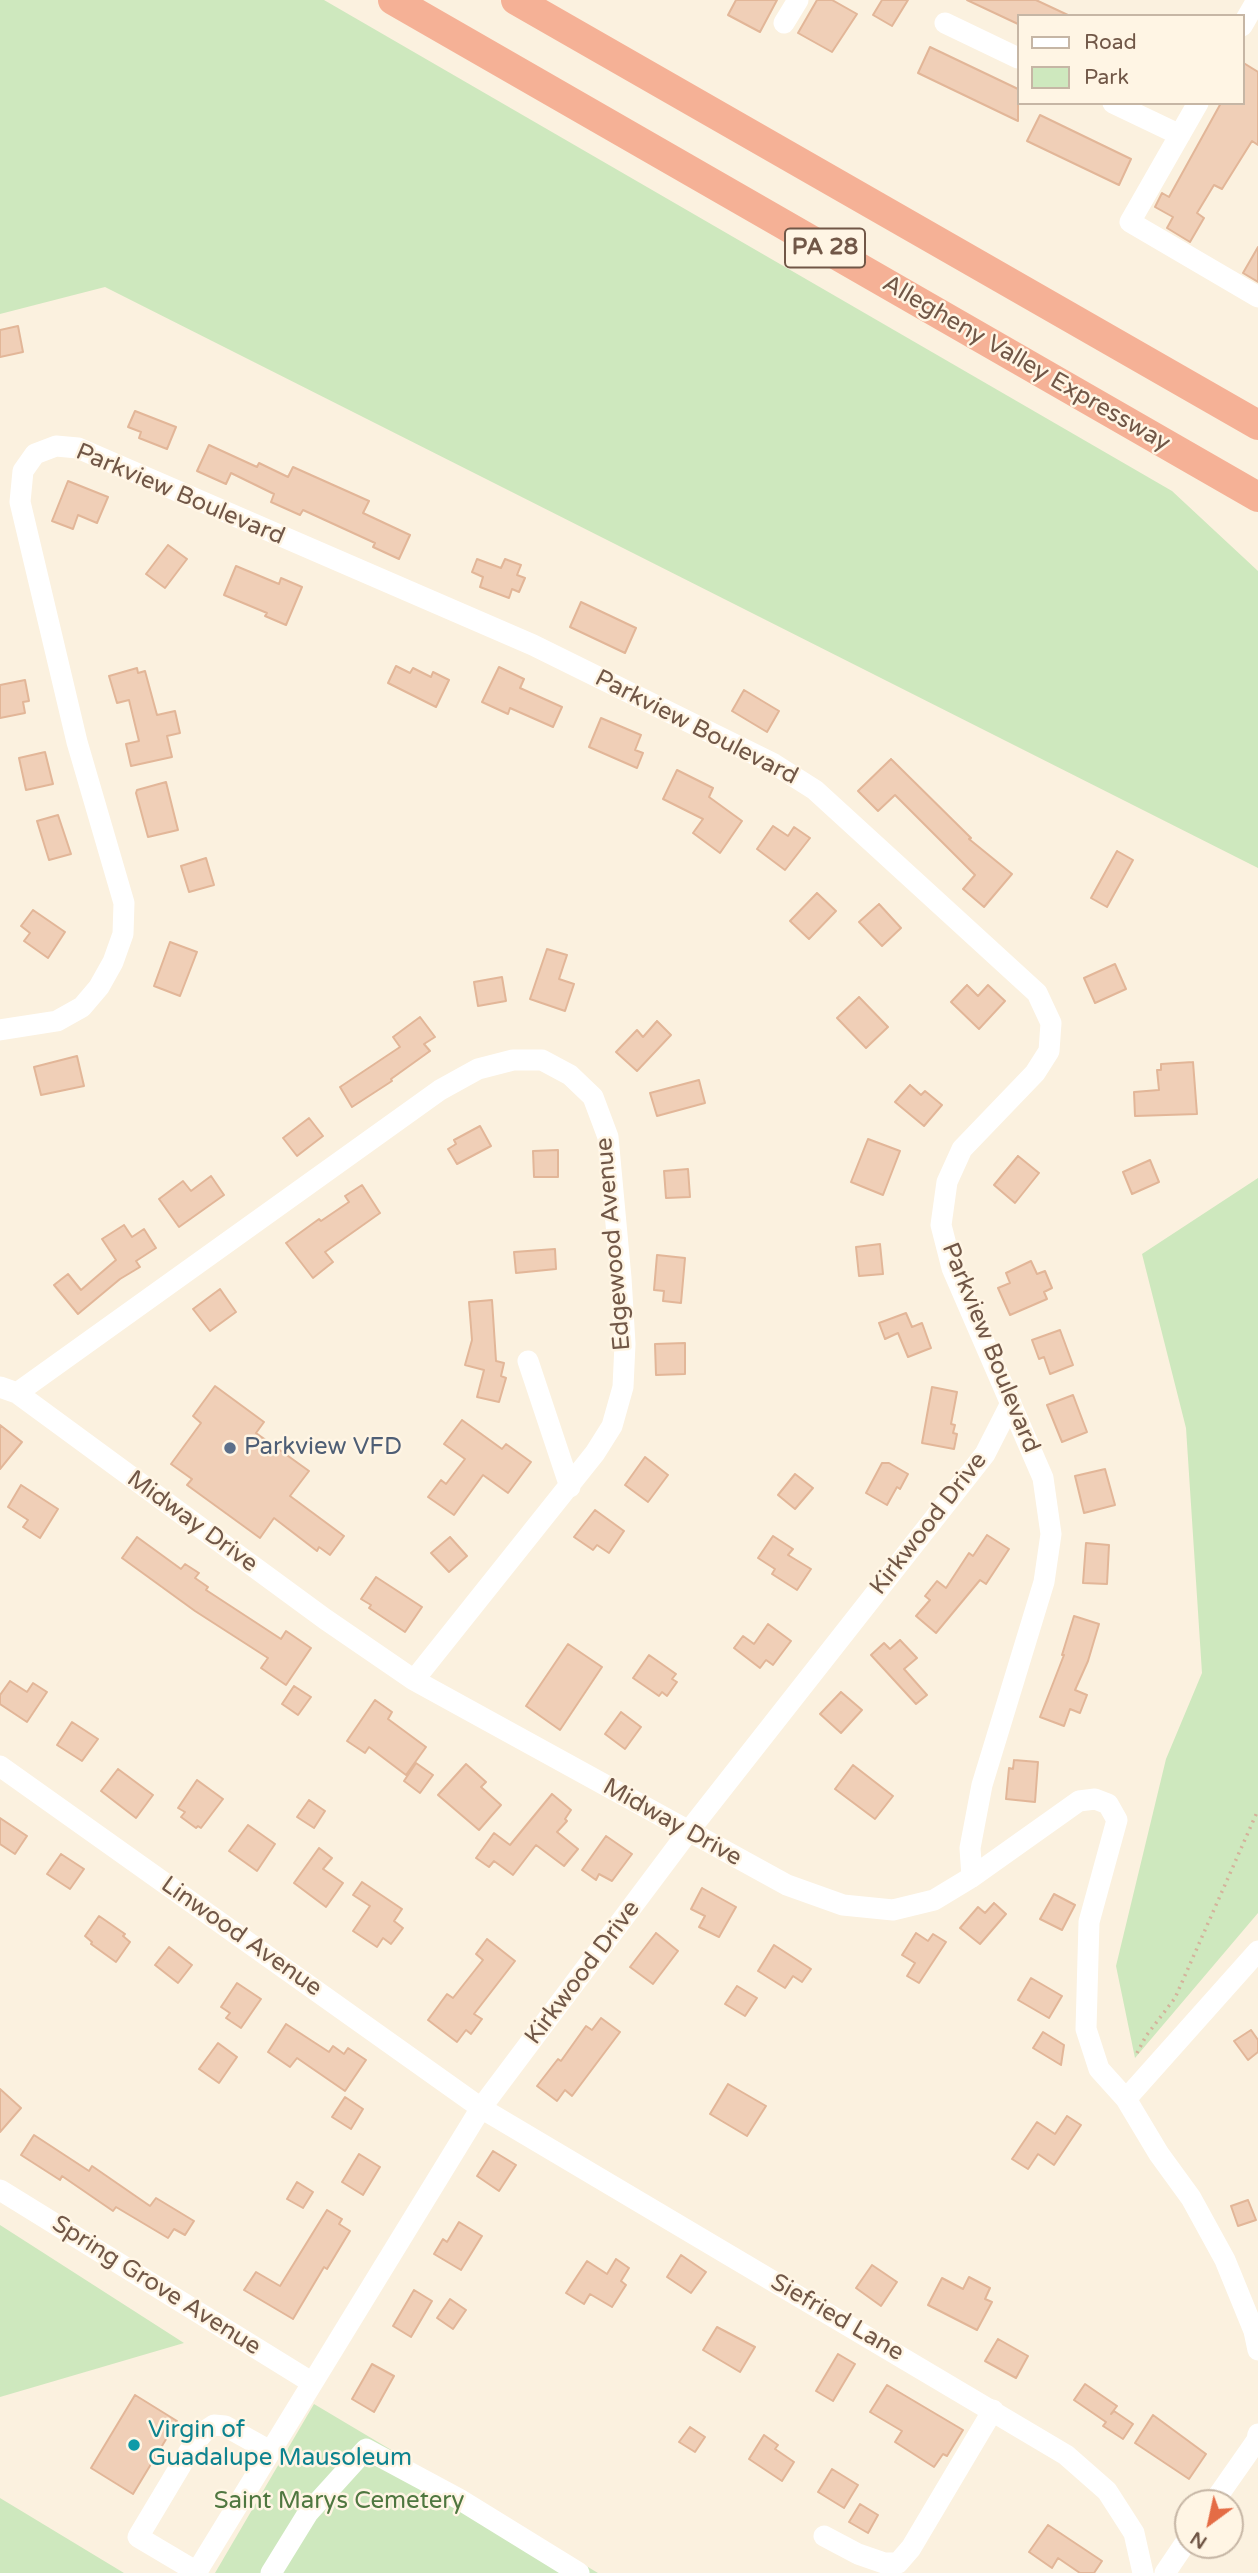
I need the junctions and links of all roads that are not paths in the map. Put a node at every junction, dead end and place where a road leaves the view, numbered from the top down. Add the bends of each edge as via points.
1 (393, 0) edge
2 (516, 0) edge
3 (798, 0) edge
4 (1257, 0) edge
5 (784, 23) dead end
6 (945, 23) dead end
7 (1244, 23) edge
8 (1016, 57) edge
9 (1117, 105) edge
10 (1197, 105) edge
11 (1180, 135) junction
12 (1258, 298) edge
13 (1258, 425) edge
14 (1258, 497) edge
15 (0, 1030) edge
16 (528, 1361) dead end
17 (8, 1390) edge
18 (1011, 1403) junction
19 (570, 1487) junction
20 (414, 1680) junction
21 (0, 1766) edge
22 (688, 1832) junction
23 (972, 1877) junction
24 (1258, 1951) edge
25 (1126, 2099) junction
26 (481, 2108) junction
27 (0, 2190) edge
28 (1257, 2335) edge
29 (312, 2382) junction
30 (993, 2410) junction
31 (1258, 2438) edge
32 (270, 2451) junction
33 (1223, 2489) edge
34 (824, 2536) dead end
35 (197, 2572) edge
36 (271, 2573) edge
37 (579, 2573) edge
38 (1143, 2573) edge

1 - 14 highway, Allegheny Valley Expressway / PA 28
2 - 13 highway, PA 28
3 - 5 street
4 - 7 street
6 - 8 street
9 - 11 street
10 - 11 street
11 - 12 street via 1130,222
15 - 18 street, Parkview Boulevard via 57,1021 82,1007 99,987 123,934 124,903 77,742 20,502 23,471 35,454 56,446 78,448 533,645 774,764 815,790 1037,993 1051,1023 1049,1051 1035,1073 962,1149 947,1182 941,1226 952,1268
16 - 19 street
17 - 19 street, Edgewood Avenue via 440,1090 478,1069 513,1060 542,1060 570,1075 593,1097 608,1137 622,1291 623,1387 612,1426
17 - 20 street, Midway Drive
18 - 22 street, Kirkwood Drive via 985,1454
18 - 23 street, Parkview Boulevard via 1043,1478 1051,1534 1044,1582 982,1784 970,1848
19 - 20 street, Edgewood Avenue
20 - 22 street, Midway Drive
21 - 26 street, Linwood Avenue
22 - 23 street, Midway Drive via 787,1885 843,1905 893,1910 934,1900
22 - 26 street, Kirkwood Drive
23 - 25 street, Midway Drive via 1079,1801 1095,1798 1108,1804 1117,1820 1089,1922 1086,2029 1099,2069
24 - 25 street
25 - 28 street via 1220,2249
26 - 29 street, Kirkwood Drive
26 - 30 street, Siefried Lane
27 - 29 street, Spring Grove Avenue
29 - 32 street, Kirkwood Drive
30 - 34 street via 898,2563 858,2554
30 - 38 street, Siefried Lane via 1066,2455 1107,2491 1134,2533
31 - 33 street
32 - 35 street, Kirkwood Drive
32 - 35 street via 225,2426 214,2426 201,2435 138,2536
36 - 37 street via 308,2513 366,2449 459,2499

